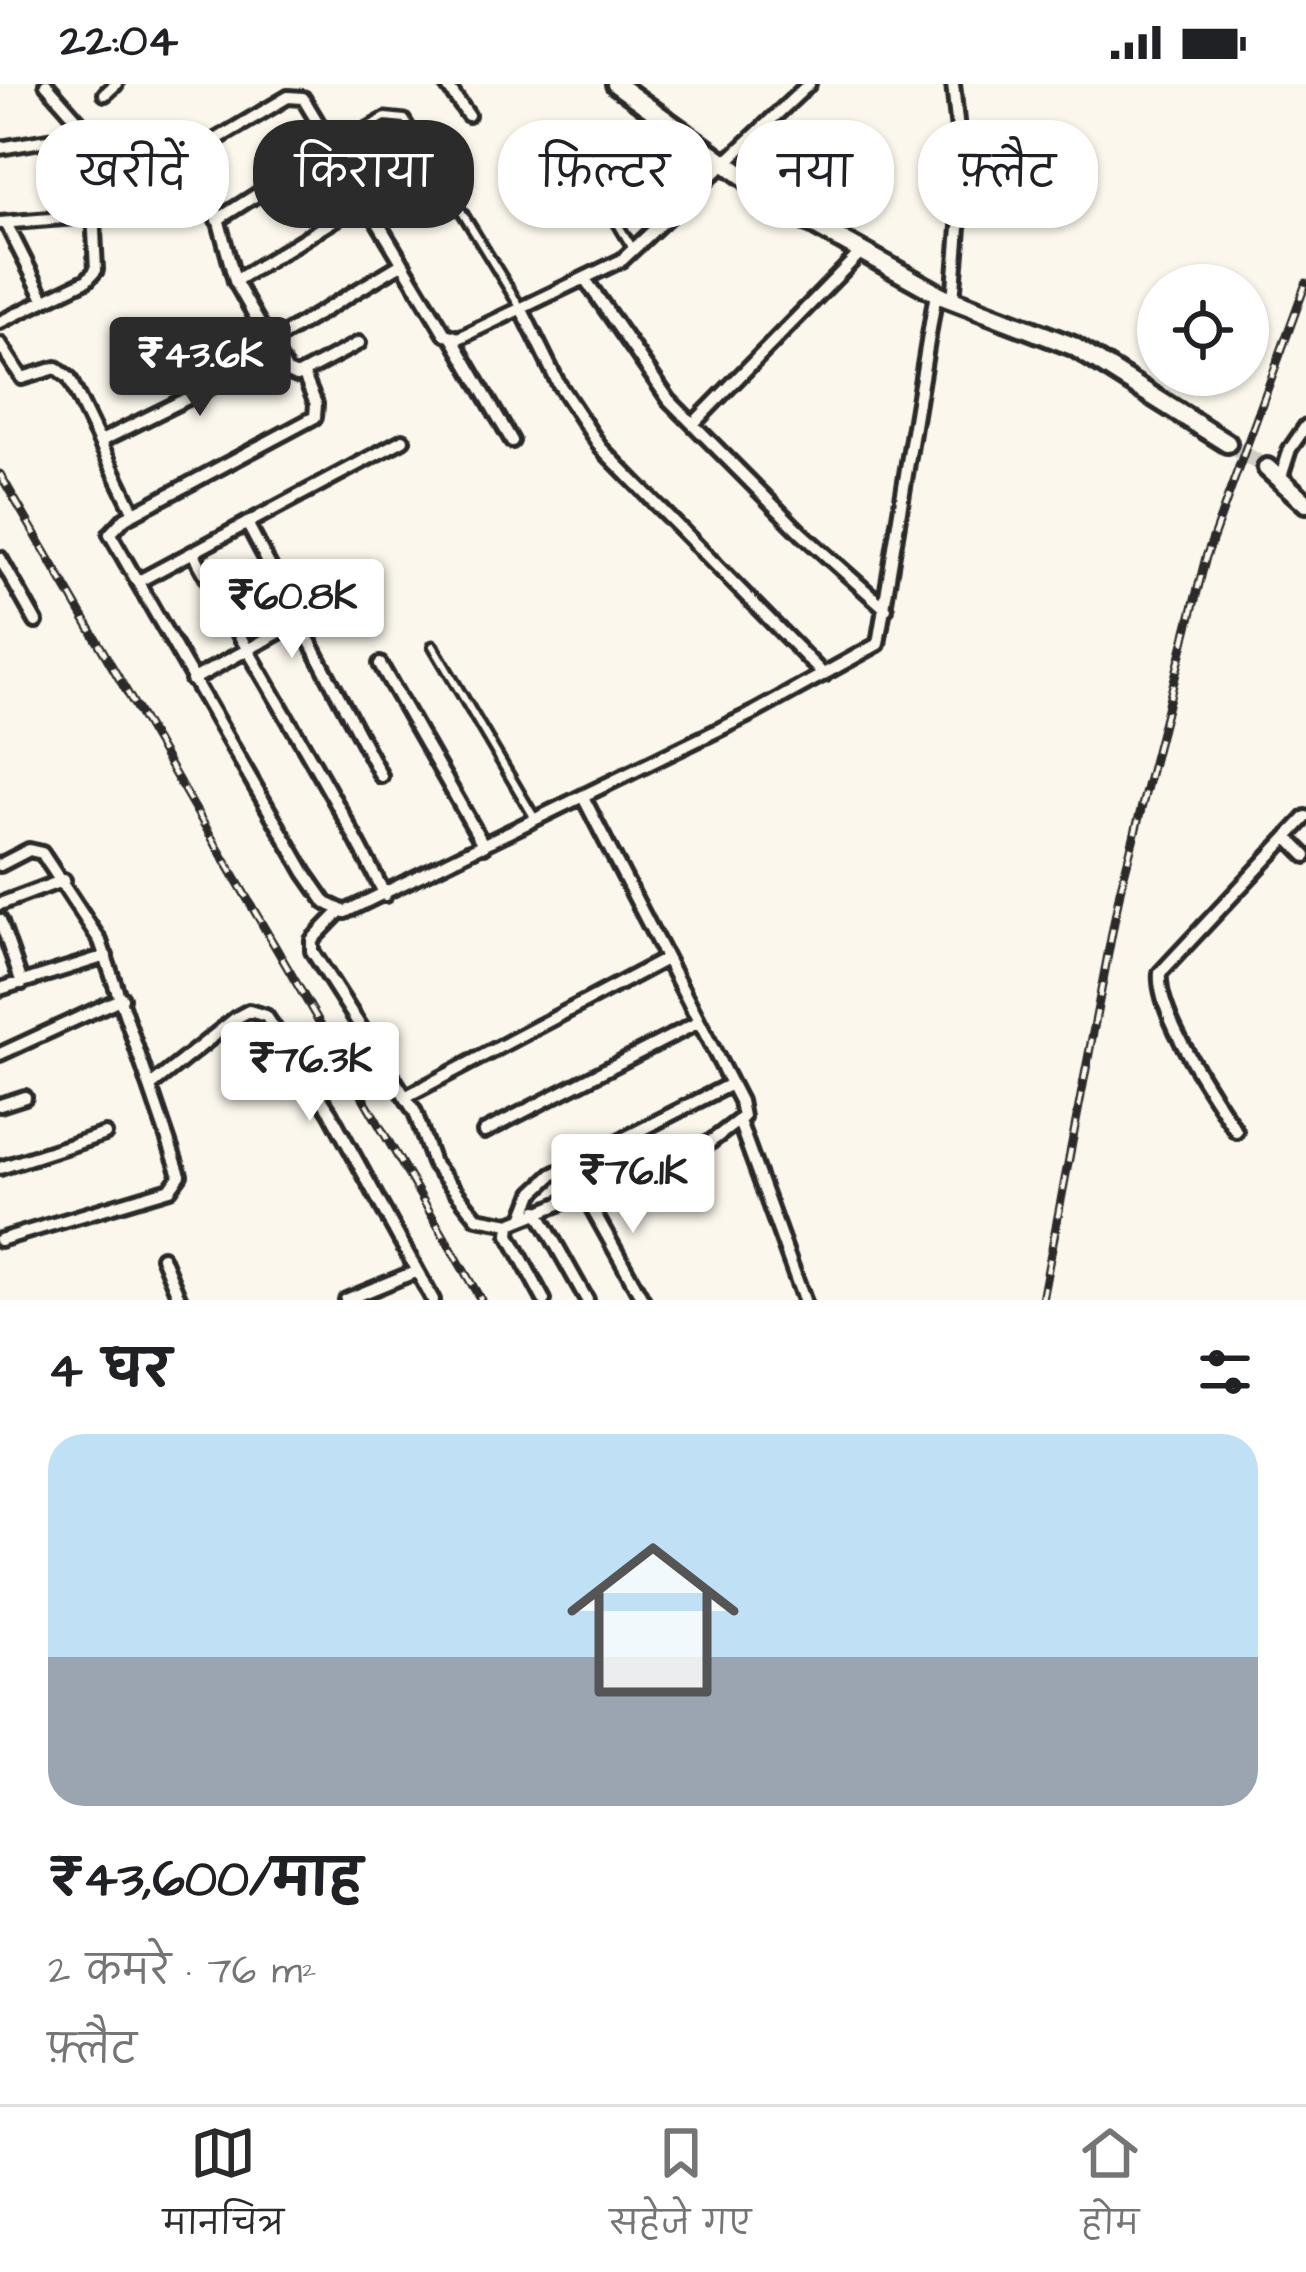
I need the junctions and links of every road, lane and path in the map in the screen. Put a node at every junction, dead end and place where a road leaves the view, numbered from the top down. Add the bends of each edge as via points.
1 (46, 84) edge
2 (116, 84) edge
3 (446, 84) edge
4 (616, 84) edge
5 (809, 84) edge
6 (952, 84) edge
7 (105, 94) dead end
8 (468, 115) dead end
9 (77, 120) edge
10 (319, 120) edge
11 (229, 132) edge
12 (36, 142) edge
13 (0, 148) edge
14 (727, 164) junction
15 (36, 220) edge
16 (3, 223) edge
17 (94, 228) edge
18 (219, 228) edge
19 (321, 228) edge
20 (383, 228) edge
21 (472, 228) edge
22 (619, 228) edge
23 (864, 249) junction
24 (634, 250) junction
25 (403, 262) junction
26 (585, 279) junction
27 (235, 281) junction
28 (945, 297) junction
29 (44, 299) junction
30 (522, 310) junction
31 (0, 322) edge
32 (452, 338) junction
33 (359, 343) dead end
34 (0, 344) edge
35 (274, 349) junction
36 (303, 373) junction
37 (693, 424) junction
38 (1306, 426) edge
39 (403, 440) dead end
40 (101, 441) junction
41 (512, 441) dead end
42 (1227, 443) tunnel mouth
43 (1274, 474) joint
44 (1306, 503) edge
45 (134, 513) junction
46 (247, 523) junction
47 (193, 552) junction
48 (0, 558) edge
49 (139, 581) junction
50 (886, 609) junction
51 (36, 622) dead end
52 (298, 622) junction
53 (433, 646) dead end
54 (246, 651) junction
55 (380, 664) dead end
56 (824, 676) junction
57 (192, 680) junction
58 (381, 776) dead end
59 (583, 797) junction
60 (1306, 817) edge
61 (536, 820) junction
62 (1287, 838) junction
63 (484, 846) junction
64 (1306, 856) edge
65 (0, 865) edge
66 (64, 880) junction
67 (385, 895) junction
68 (0, 904) edge
69 (340, 911) junction
70 (0, 920) edge
71 (106, 956) junction
72 (666, 958) junction
73 (22, 982) junction
74 (0, 989) edge
75 (122, 998) junction
76 (699, 1022) junction
77 (0, 1054) edge
78 (731, 1084) junction
79 (152, 1085) junction
80 (25, 1097) dead end
81 (405, 1097) junction
82 (0, 1106) edge
83 (740, 1124) junction
84 (1236, 1131) dead end
85 (484, 1132) dead end
86 (105, 1134) dead end
87 (0, 1168) edge
88 (584, 1193) junction
89 (531, 1214) junction
90 (510, 1224) junction
91 (0, 1240) edge
92 (162, 1257) dead end
93 (417, 1271) junction
94 (180, 1300) edge
95 (346, 1300) edge
96 (433, 1300) edge
97 (544, 1300) edge
98 (587, 1300) edge
99 (643, 1300) edge
100 (805, 1300) edge

1 - 9 street
2 - 7 street
3 - 8 street
4 - 14 street
5 - 14 street
6 - 28 street via 962,178
10 - 11 street via 308,103 289,98
12 - 13 street
14 - 23 street via 800,217
14 - 24 street
15 - 16 street
16 - 29 street
17 - 29 street via 96,270
18 - 27 street
19 - 27 street
20 - 25 street
21 - 30 lane
22 - 24 lane
23 - 28 street
23 - 37 street
24 - 26 street
25 - 32 street
25 - 35 street
26 - 30 street
26 - 37 street via 656,385
27 - 35 street
28 - 42 street via 1073,346
28 - 50 street
29 - 31 street
30 - 32 street
30 - 56 street via 601,448
32 - 41 street
33 - 36 street
34 - 40 street via 22,378 61,369
35 - 36 street via 291,375
35 - 40 street
36 - 45 street via 315,417
37 - 50 street
38 - 43 street
39 - 46 street
40 - 45 street
43 - 44 street
45 - 49 street via 110,534
46 - 47 street
46 - 52 street
47 - 49 street
47 - 54 street
48 - 51 street
49 - 57 street
50 - 56 street via 878,644
52 - 54 street
52 - 58 street
53 - 61 lane
54 - 57 street
54 - 67 street via 322,771
55 - 63 street
56 - 59 street
57 - 69 street via 305,873
59 - 61 street
59 - 72 street
60 - 62 street
61 - 63 street
62 - 64 street
62 - 84 street via 1160,973 1189,1052
63 - 67 street
65 - 66 street via 34,849
66 - 68 street
66 - 71 street
67 - 69 street
69 - 81 street via 310,945
70 - 73 street
71 - 73 street
71 - 75 street
72 - 76 street
72 - 81 street
73 - 74 street
75 - 77 street
75 - 79 street
76 - 78 street
76 - 85 street
78 - 83 street via 743,1109
78 - 89 street via 551,1175 533,1192
79 - 91 street via 180,1168 176,1186
79 - 93 street via 236,1018 249,1011 266,1016
80 - 82 street
81 - 90 street via 426,1151 470,1211
83 - 88 street
83 - 100 street
86 - 87 street
88 - 89 street
88 - 99 street
89 - 90 street
89 - 98 street
90 - 97 street
92 - 94 street
93 - 95 street
93 - 96 street

